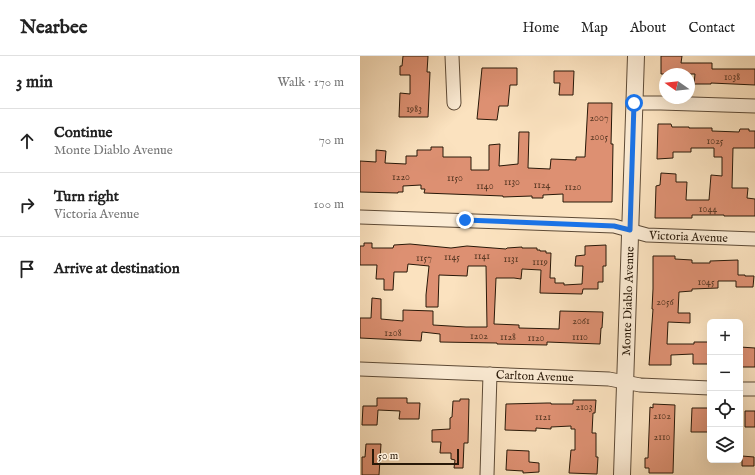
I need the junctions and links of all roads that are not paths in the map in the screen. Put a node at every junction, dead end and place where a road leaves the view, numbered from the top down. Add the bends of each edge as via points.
1 (452, 56) edge
2 (636, 56) edge
3 (454, 103) dead end
4 (634, 103) junction
5 (755, 106) edge
6 (360, 217) edge
7 (630, 230) junction
8 (755, 239) edge
9 (360, 369) edge
10 (490, 374) junction
11 (625, 382) junction
12 (707, 388) edge
13 (743, 389) edge
14 (755, 389) edge
15 (487, 475) edge
16 (622, 475) edge

1 - 3 street
2 - 4 street, Monte Diablo Avenue
4 - 5 street
4 - 7 street, Monte Diablo Avenue
6 - 7 street, Victoria Avenue via 614,226
7 - 8 street, Victoria Avenue via 647,235
7 - 11 street, Monte Diablo Avenue
9 - 10 street, Carlton Avenue
10 - 11 street, Carlton Avenue via 609,379
10 - 15 street
11 - 12 street, Carlton Avenue
11 - 16 street, Monte Diablo Avenue
13 - 14 street

